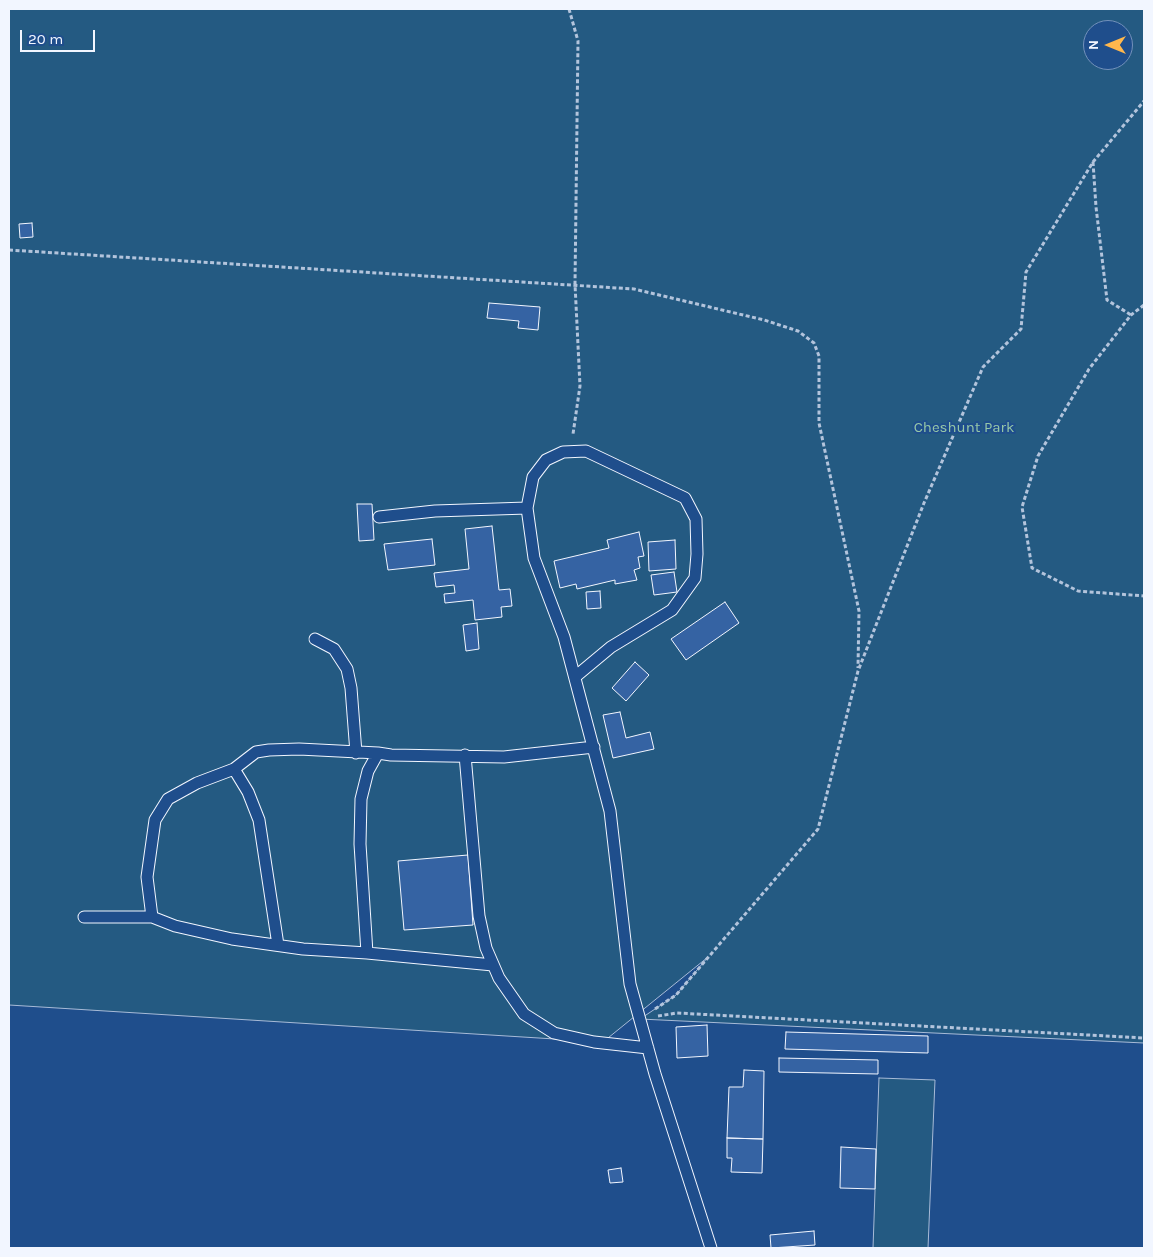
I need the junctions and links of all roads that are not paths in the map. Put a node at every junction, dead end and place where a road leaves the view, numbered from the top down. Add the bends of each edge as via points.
1 (527, 508) junction
2 (379, 517) dead end
3 (315, 639) dead end
4 (575, 677) junction
5 (594, 747) junction
6 (356, 753) junction
7 (378, 753) junction
8 (465, 756) junction
9 (234, 769) junction
10 (84, 917) dead end
11 (152, 917) junction
12 (278, 945) junction
13 (367, 953) junction
14 (493, 965) junction
15 (648, 1048) junction
16 (711, 1248) edge

1 - 2 lane via 435,511
1 - 4 lane via 534,558 564,637
1 - 4 lane via 533,477 546,460 563,452 586,451 685,498 696,519 698,554 694,578 672,610 611,647
3 - 6 lane via 334,648 347,669
4 - 5 lane
5 - 8 lane via 504,756
5 - 15 lane via 610,811 630,984
6 - 7 lane
6 - 9 lane via 269,750 256,752
7 - 8 lane via 391,756
7 - 13 lane via 368,771 361,799 360,844
8 - 14 lane via 480,916
9 - 11 lane via 197,783 168,799 155,820 147,877
9 - 12 lane via 259,820
10 - 11 lane
11 - 12 lane via 185,928
12 - 13 lane
13 - 14 lane
14 - 15 lane via 524,1014 554,1033 594,1042
15 - 16 lane

